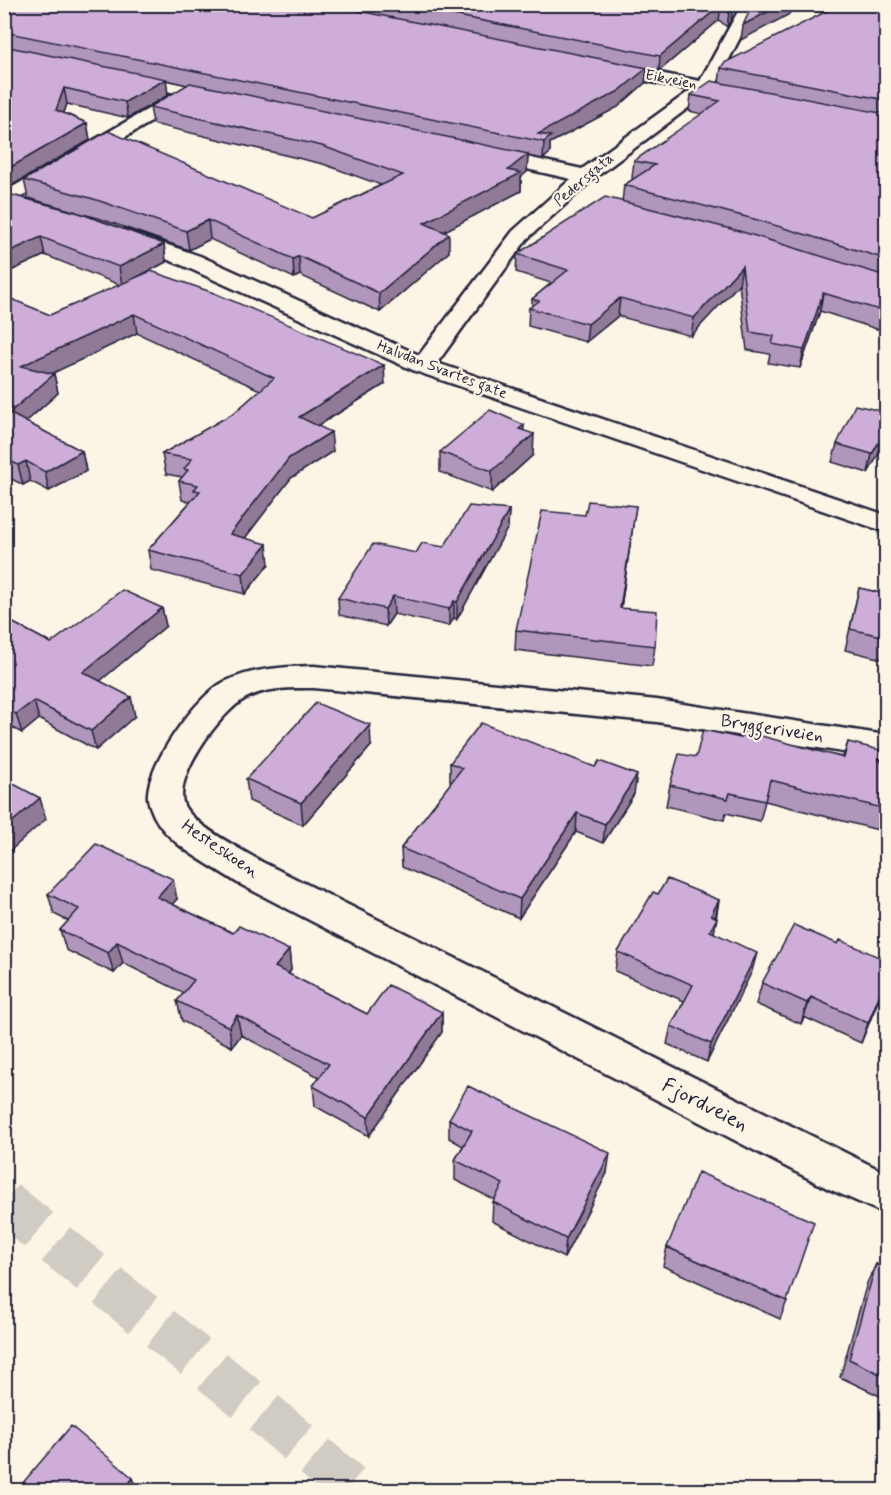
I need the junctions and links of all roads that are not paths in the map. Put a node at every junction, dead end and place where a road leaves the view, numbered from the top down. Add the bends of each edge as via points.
1 (813, 4) edge
2 (742, 12) edge
3 (886, 18) edge
4 (588, 64) edge
5 (110, 74) edge
6 (706, 87) junction
7 (192, 91) junction
8 (762, 99) edge
9 (238, 101) edge
10 (469, 151) edge
11 (585, 176) junction
12 (565, 196) junction
13 (5, 200) edge
14 (587, 202) dead end
15 (38, 209) edge
16 (101, 228) edge
17 (423, 366) junction
18 (886, 524) edge
19 (657, 711) joint
20 (886, 747) edge
21 (525, 1014) joint
22 (886, 1194) edge

1 - 3 street
2 - 6 street, Pedersgata
4 - 6 street, Eikveien
5 - 7 street
6 - 8 street, Eikveien
6 - 11 street, Pedersgata
7 - 9 street
7 - 13 street
10 - 11 street
11 - 12 street, Pedersgata
12 - 14 street
12 - 17 street, Pedersgata via 520,235
13 - 15 street
16 - 17 street, Halvdan Svartes gate via 192,261
17 - 18 street, Halvdan Svartes gate
19 - 20 street, Bryggeriveien
19 - 21 street, Hesteskoen via 282,677 254,682 224,696 176,762 165,799 172,816 186,828 249,872
21 - 22 street, Fjordveien

